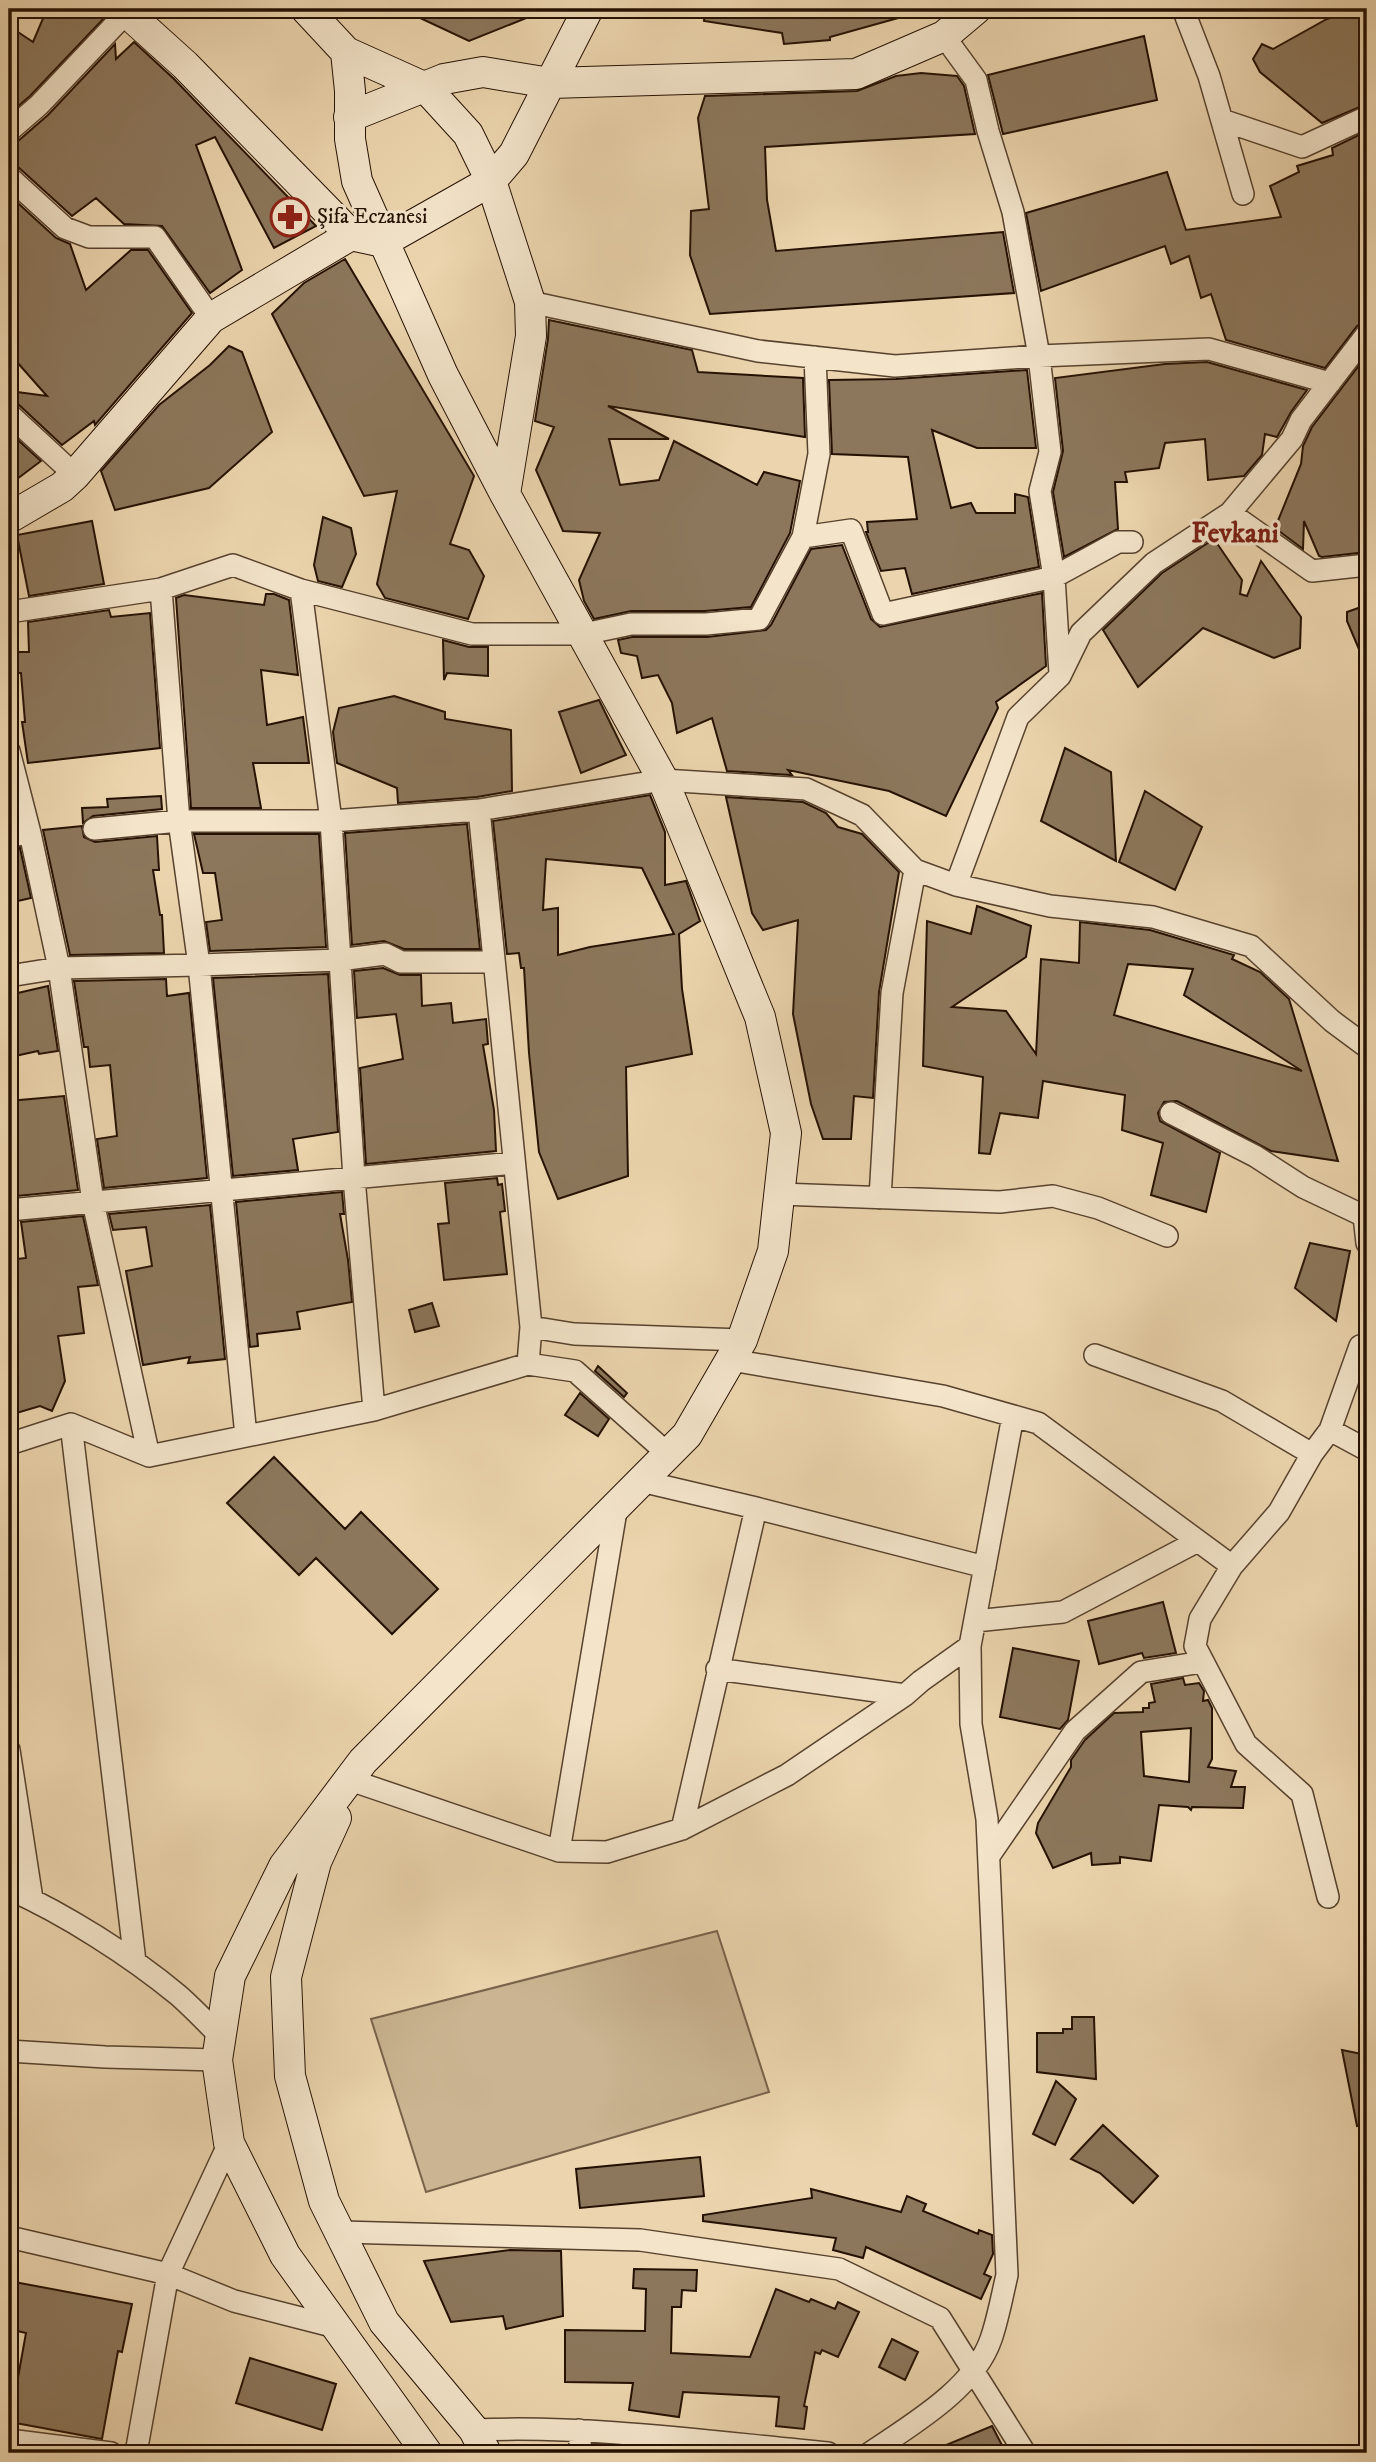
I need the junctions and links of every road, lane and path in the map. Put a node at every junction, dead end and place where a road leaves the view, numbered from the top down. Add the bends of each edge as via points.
1 (306, 9) edge
2 (589, 9) edge
3 (976, 9) edge
4 (1183, 9) edge
5 (125, 11) edge
6 (944, 36) junction
7 (346, 51) junction
8 (550, 83) junction
9 (426, 88) junction
10 (349, 117) junction
11 (1367, 117) edge
12 (1222, 120) junction
13 (9, 131) edge
14 (9, 177) edge
15 (491, 181) junction
16 (1243, 194) dead end
17 (351, 235) junction
18 (383, 242) junction
19 (530, 302) junction
20 (211, 318) junction
21 (1367, 334) edge
22 (1039, 356) junction
23 (815, 358) junction
24 (1330, 383) junction
25 (9, 414) edge
26 (75, 475) junction
27 (505, 494) junction
28 (1230, 513) junction
29 (9, 518) edge
30 (803, 537) junction
31 (1132, 542) dead end
32 (1367, 565) edge
33 (1054, 578) junction
34 (161, 589) junction
35 (301, 590) junction
36 (9, 612) edge
37 (584, 634) junction
38 (1060, 676) junction
39 (9, 751) edge
40 (663, 780) junction
41 (479, 810) junction
42 (179, 821) junction
43 (331, 821) junction
44 (94, 829) dead end
45 (30, 833) junction
46 (9, 836) edge
47 (915, 870) junction
48 (956, 885) junction
49 (339, 960) junction
50 (494, 962) junction
51 (199, 965) junction
52 (59, 968) junction
53 (9, 976) edge
54 (1367, 1047) edge
55 (1171, 1113) dead end
56 (514, 1163) junction
57 (355, 1178) junction
58 (221, 1191) junction
59 (780, 1194) junction
60 (880, 1198) junction
61 (93, 1202) junction
62 (9, 1210) edge
63 (1366, 1212) edge
64 (1167, 1236) dead end
65 (1367, 1243) edge
66 (531, 1327) junction
67 (1365, 1344) edge
68 (737, 1350) junction
69 (1095, 1355) dead end
70 (528, 1364) junction
71 (374, 1410) junction
72 (1013, 1416) junction
73 (71, 1424) junction
74 (1330, 1430) junction
75 (246, 1436) junction
76 (9, 1444) edge
77 (1367, 1450) edge
78 (668, 1454) junction
79 (1312, 1454) junction
80 (149, 1456) junction
81 (641, 1481) junction
82 (617, 1505) junction
83 (756, 1508) junction
84 (1198, 1541) junction
85 (1232, 1566) junction
86 (985, 1567) junction
87 (975, 1621) junction
88 (970, 1646) junction
89 (1202, 1662) junction
90 (717, 1670) junction
91 (905, 1695) junction
92 (9, 1750) edge
93 (358, 1771) junction
94 (682, 1829) junction
95 (559, 1851) junction
96 (989, 1856) junction
97 (9, 1889) edge
98 (1328, 1898) dead end
99 (32, 1899) junction
100 (135, 1962) junction
101 (219, 2048) junction
102 (9, 2051) edge
103 (229, 2143) junction
104 (341, 2232) junction
105 (9, 2237) edge
106 (168, 2274) junction
107 (336, 2327) junction
108 (974, 2371) junction
109 (579, 2430) junction
110 (9, 2440) edge
111 (480, 2442) edge
112 (111, 2453) edge
113 (136, 2453) edge
114 (426, 2453) edge
115 (581, 2453) edge
116 (828, 2453) edge
117 (870, 2453) edge
118 (1025, 2453) edge

1 - 7 main road
2 - 8 main road
3 - 6 main road
4 - 12 street
5 - 13 street
5 - 17 main road via 185,65
6 - 8 main road via 856,74
6 - 22 street via 976,80 1013,212
7 - 9 main road
7 - 10 main road
8 - 9 main road via 482,72 444,79
8 - 15 main road via 514,154
9 - 10 main road
9 - 15 main road via 468,134
10 - 18 main road via 357,181
11 - 12 street via 1302,147
12 - 16 street
14 - 20 street via 65,228 89,237 155,237
15 - 18 main road
15 - 19 main road
17 - 18 main road
17 - 20 main road
18 - 27 main road via 443,374
19 - 23 street via 758,351
19 - 27 main road via 531,336
20 - 26 main road
21 - 24 street
22 - 23 street via 895,366
22 - 24 street via 1209,349
22 - 33 street via 1050,452 1040,491
23 - 30 street via 819,454
24 - 28 street via 1292,439
25 - 26 street
26 - 29 main road
27 - 37 main road
28 - 32 street via 1312,571
28 - 38 street via 1154,564 1081,633
30 - 33 street via 851,530 883,614
30 - 37 street via 759,618 706,624 631,624
31 - 33 street via 1118,542
33 - 38 street
34 - 35 street via 233,565
34 - 36 street
34 - 42 street
35 - 37 street via 472,634
35 - 43 street
37 - 40 main road
38 - 48 street via 1018,717
39 - 45 street
40 - 41 street
40 - 47 street via 806,789 862,815
40 - 59 main road via 760,1017 786,1133
41 - 43 street
41 - 50 street
42 - 43 street
42 - 44 street
42 - 51 street
43 - 49 street
45 - 46 street
45 - 52 street
47 - 48 street
47 - 60 street via 892,993
48 - 54 street via 1050,906 1153,917 1251,946
49 - 50 street via 386,954 401,962
49 - 51 street
49 - 57 street
50 - 56 street
51 - 52 street
51 - 58 street
52 - 53 street
52 - 61 street
55 - 63 street via 1303,1186
56 - 57 street
56 - 66 street
57 - 58 street
57 - 71 street
58 - 61 street
58 - 75 street
59 - 60 street
59 - 68 main road via 773,1251
60 - 64 street via 1000,1202 1053,1196 1098,1208
61 - 62 street
61 - 80 street
63 - 65 street
66 - 68 street
66 - 70 street
67 - 74 street
68 - 72 street
68 - 78 main road via 687,1435
69 - 79 street via 1222,1401
70 - 71 street
70 - 78 street via 575,1371
71 - 75 street
72 - 84 street via 1038,1423
72 - 86 street
73 - 76 street
73 - 80 street
73 - 100 street
74 - 77 street
74 - 79 street
75 - 80 street
78 - 81 main road
79 - 85 street via 1279,1512
81 - 82 main road
81 - 83 street
82 - 93 main road
82 - 95 street
83 - 86 street
83 - 90 street
84 - 85 street
84 - 87 street via 1063,1612
85 - 89 street via 1200,1619 1195,1646
86 - 87 street
87 - 88 street
88 - 91 street
88 - 96 street via 971,1724 988,1819
89 - 96 street via 1141,1672 1075,1731
89 - 98 street via 1246,1744 1303,1794
90 - 91 street
90 - 94 street
91 - 94 street via 787,1775
92 - 99 street
93 - 95 street
93 - 101 main road via 284,1867 230,1976
93 - 104 main road via 316,1862 286,1977 290,2077 324,2201
94 - 95 street via 607,1852
96 - 108 street via 1007,2275 991,2341
97 - 99 street
99 - 100 street
100 - 101 street via 180,1997
101 - 102 street via 105,2057
101 - 103 main road
103 - 106 street
103 - 107 main road via 285,2255
104 - 108 street via 640,2240 839,2269 940,2318
104 - 111 main road via 384,2322
105 - 106 street
106 - 107 street via 234,2301
106 - 113 street
107 - 114 main road
108 - 117 street via 934,2409
108 - 118 street
109 - 111 street via 529,2427
109 - 115 street
109 - 116 street
110 - 112 street

